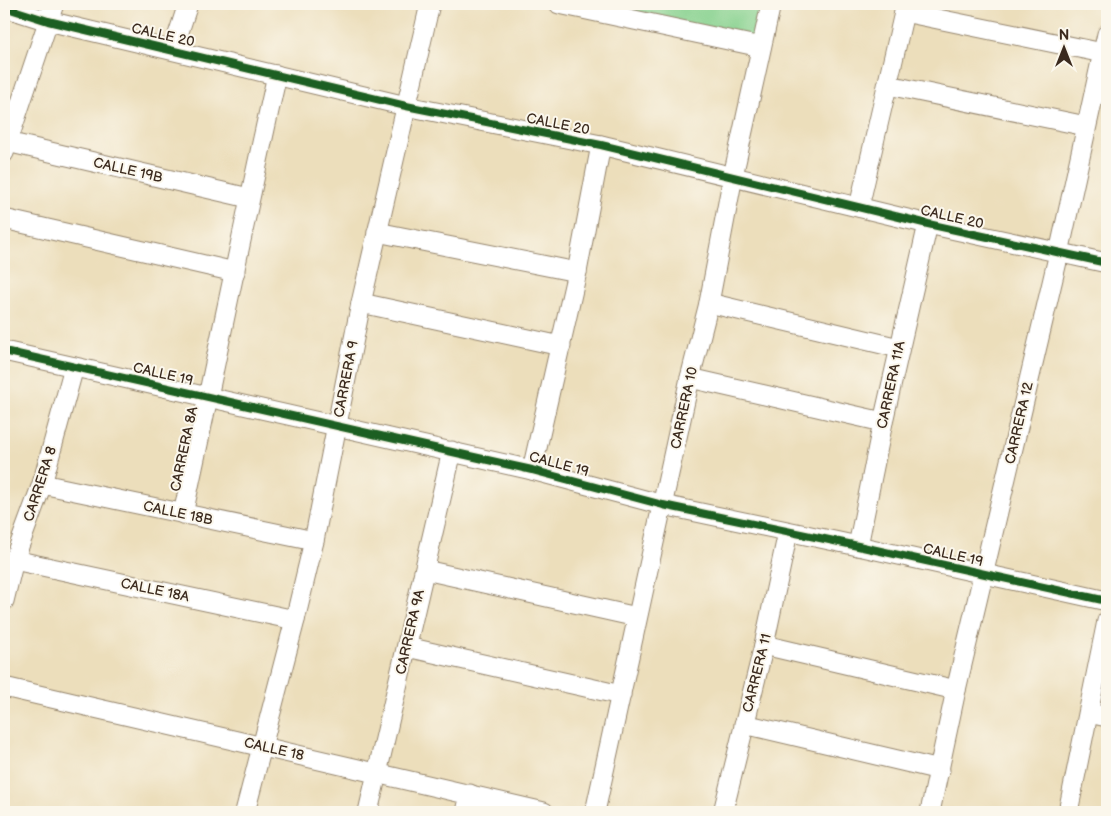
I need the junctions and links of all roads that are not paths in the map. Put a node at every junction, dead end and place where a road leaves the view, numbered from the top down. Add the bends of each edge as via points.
1 (188, 4) edge
2 (430, 4) edge
3 (559, 4) edge
4 (771, 4) edge
5 (4, 7) edge
6 (905, 8) edge
7 (51, 12) edge
8 (1107, 34) edge
9 (762, 47) junction
10 (173, 50) junction
11 (1103, 52) junction
12 (277, 75) junction
13 (888, 85) junction
14 (406, 106) junction
15 (1086, 126) junction
16 (601, 145) junction
17 (5, 147) edge
18 (733, 176) junction
19 (249, 198) junction
20 (859, 206) junction
21 (4, 218) edge
22 (928, 224) junction
23 (378, 232) junction
24 (1059, 254) junction
25 (1107, 263) edge
26 (235, 272) junction
27 (576, 272) junction
28 (361, 303) junction
29 (709, 303) junction
30 (561, 346) junction
31 (899, 348) junction
32 (4, 351) edge
33 (74, 367) junction
34 (690, 378) junction
35 (208, 397) junction
36 (883, 422) junction
37 (337, 426) junction
38 (452, 451) junction
39 (532, 470) junction
40 (42, 484) junction
41 (663, 505) junction
42 (183, 514) junction
43 (788, 532) junction
44 (314, 541) junction
45 (858, 546) junction
46 (14, 560) junction
47 (425, 570) junction
48 (984, 574) junction
49 (4, 601) edge
50 (1107, 601) edge
51 (637, 617) junction
52 (295, 620) junction
53 (1107, 621) edge
54 (764, 645) junction
55 (407, 646) junction
56 (4, 687) edge
57 (956, 690) junction
58 (622, 695) junction
59 (1088, 713) junction
60 (1107, 717) edge
61 (744, 724) junction
62 (262, 746) junction
63 (940, 770) junction
64 (377, 773) junction
65 (468, 803) edge
66 (245, 812) edge
67 (368, 812) edge
68 (544, 812) edge
69 (595, 812) edge
70 (723, 812) edge
71 (930, 812) edge
72 (1068, 812) edge

1 - 10 street
2 - 14 street, CARRERA 9
3 - 9 street
4 - 9 street, CARRERA 10
5 - 7 street, CALLE 20
6 - 11 street
6 - 13 street
7 - 10 street, CALLE 20
7 - 17 street
8 - 11 street, CARRERA 12
9 - 18 street, CARRERA 10
10 - 12 street, CALLE 20
11 - 15 street, CARRERA 12
12 - 14 street, CALLE 20
12 - 19 street, CARRERA 8A
13 - 15 street
13 - 20 street
14 - 16 street, CALLE 20
14 - 23 street, CARRERA 9
15 - 24 street, CARRERA 12
16 - 18 street, CALLE 20
16 - 27 street
17 - 19 street, CALLE 19B
18 - 20 street, CALLE 20
18 - 29 street, CARRERA 10
19 - 26 street, CARRERA 8A
20 - 22 street, CALLE 20
21 - 26 street
22 - 24 street, CALLE 20
22 - 31 street, CARRERA 11A
23 - 27 street
23 - 28 street, CARRERA 9
24 - 25 street, CALLE 20
24 - 48 street, CARRERA 12
26 - 35 street, CARRERA 8A
27 - 30 street
28 - 30 street
28 - 37 street, CARRERA 9
29 - 31 street
29 - 34 street, CARRERA 10
30 - 39 street
31 - 36 street, CARRERA 11A
32 - 33 street, CALLE 19
33 - 35 street, CALLE 19
33 - 40 street, CARRERA 8
34 - 36 street
34 - 41 street, CARRERA 10
35 - 37 street, CALLE 19
35 - 42 street, CARRERA 8A
36 - 45 street, CARRERA 11A
37 - 38 street, CALLE 19
37 - 44 street, CARRERA 9
38 - 39 street, CALLE 19
38 - 47 street, CARRERA 9A
39 - 41 street, CALLE 19
40 - 42 street, CALLE 18B
40 - 46 street, CARRERA 8
41 - 43 street, CALLE 19
41 - 51 street, CARRERA 10
42 - 44 street, CALLE 18B
43 - 45 street, CALLE 19
43 - 54 street, CARRERA 11
44 - 52 street, CARRERA 9
45 - 48 street, CALLE 19
46 - 49 street, CARRERA 8
46 - 52 street, CALLE 18A
47 - 51 street
47 - 55 street, CARRERA 9A
48 - 50 street, CALLE 19
48 - 57 street, CARRERA 12
51 - 58 street, CARRERA 10
52 - 62 street, CARRERA 9
53 - 59 street
54 - 57 street
54 - 61 street, CARRERA 11
55 - 58 street
55 - 64 street, CARRERA 9A
56 - 62 street, CALLE 18
57 - 63 street, CARRERA 12
58 - 69 street, CARRERA 10
59 - 60 street
59 - 72 street
61 - 63 street
61 - 70 street, CARRERA 11
62 - 64 street, CALLE 18
62 - 66 street, CARRERA 9
63 - 71 street, CARRERA 12
64 - 65 street, CALLE 18
64 - 67 street, CARRERA 9A
65 - 68 street, CALLE 18

